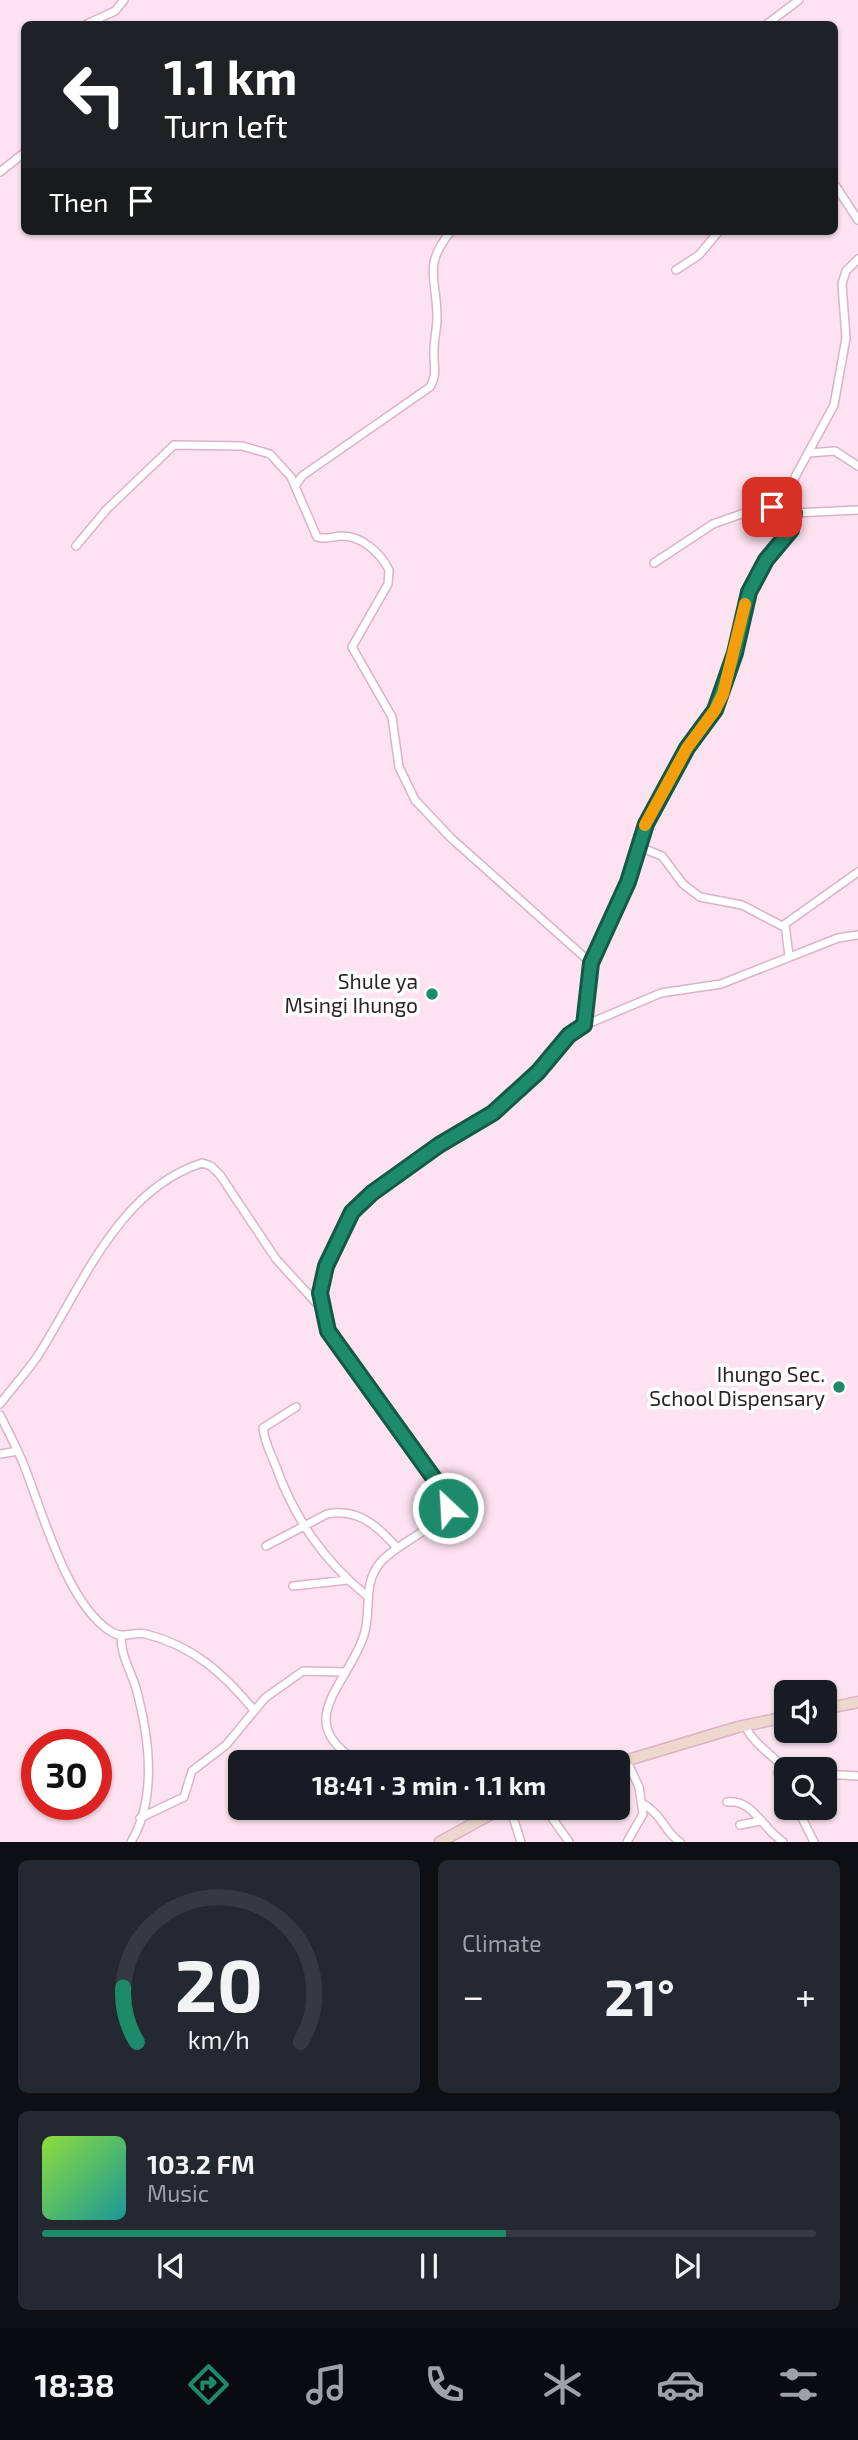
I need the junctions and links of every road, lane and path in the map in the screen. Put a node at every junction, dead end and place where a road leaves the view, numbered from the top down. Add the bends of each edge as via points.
1 (124, 0) edge
2 (799, 0) edge
3 (93, 21) edge
4 (771, 21) edge
5 (21, 155) edge
6 (0, 172) edge
7 (838, 189) edge
8 (858, 219) edge
9 (449, 235) edge
10 (716, 235) edge
11 (858, 259) edge
12 (676, 270) dead end
13 (808, 453) junction
14 (858, 466) edge
15 (296, 485) junction
16 (858, 510) edge
17 (794, 513) junction
18 (76, 546) dead end
19 (654, 563) dead end
20 (637, 846) junction
21 (858, 872) edge
22 (784, 928) junction
23 (858, 935) edge
24 (789, 956) junction
25 (591, 963) junction
26 (584, 1025) junction
27 (321, 1308) junction
28 (0, 1404) edge
29 (296, 1407) dead end
30 (0, 1415) edge
31 (18, 1451) junction
32 (0, 1454) edge
33 (304, 1529) junction
34 (266, 1546) dead end
35 (397, 1548) junction
36 (348, 1580) junction
37 (293, 1586) dead end
38 (367, 1596) junction
39 (121, 1636) junction
40 (345, 1672) junction
41 (858, 1702) edge
42 (837, 1706) edge
43 (253, 1709) junction
44 (774, 1720) edge
45 (745, 1726) junction
46 (342, 1750) edge
47 (630, 1760) edge
48 (774, 1760) edge
49 (630, 1774) edge
50 (837, 1775) edge
51 (858, 1776) edge
52 (727, 1802) dead end
53 (642, 1803) junction
54 (140, 1818) junction
55 (478, 1820) edge
56 (514, 1820) edge
57 (553, 1820) edge
58 (803, 1820) edge
59 (760, 1821) junction
60 (740, 1825) dead end
61 (812, 1839) edge
62 (131, 1842) edge
63 (440, 1842) edge
64 (521, 1842) edge
65 (569, 1842) edge
66 (628, 1842) edge
67 (680, 1842) edge
68 (783, 1842) edge
69 (803, 1842) edge

1 - 3 street via 115,11
2 - 4 street
5 - 6 street
7 - 8 street
9 - 15 street via 431,266 438,318 435,379 430,387 302,476
10 - 12 street via 699,255
11 - 13 street via 846,271 842,284 846,338 834,405
13 - 14 street via 835,451
13 - 17 street via 792,487
15 - 18 street via 277,459 258,449 174,445 107,509
15 - 25 street via 317,537 359,540 376,552 389,570 388,584 352,642 352,651 392,717 399,767 409,792 451,838
16 - 17 street
17 - 19 street via 764,506 742,513 713,524
17 - 20 street via 791,530 766,560 749,592 723,694 681,758
20 - 22 street via 662,856 683,884 700,897 742,905
20 - 25 street via 628,882
21 - 22 street
22 - 24 street
23 - 24 street
24 - 26 street via 721,984 661,993
25 - 26 street
26 - 27 street via 493,1113 405,1169 352,1212 326,1266
27 - 28 street via 276,1259 220,1175 206,1163 197,1164 132,1208 35,1359
27 - 35 street via 340,1351 449,1503 443,1514
29 - 33 street via 266,1424 263,1432
30 - 31 street
31 - 32 street
31 - 39 street via 40,1515 80,1597 98,1621
33 - 34 street
33 - 35 street via 339,1512 368,1519
33 - 36 street
35 - 38 street via 374,1571
36 - 37 street
36 - 38 street
38 - 40 street via 364,1635
39 - 43 street via 148,1635 198,1657 225,1675
39 - 54 street via 139,1700 148,1758
40 - 43 street via 303,1671
40 - 46 street via 325,1712 326,1727
41 - 42 main road
43 - 54 street via 226,1745 192,1771 184,1797
44 - 45 main road
45 - 47 main road
45 - 48 street via 758,1747
49 - 53 street
50 - 51 street
52 - 59 street via 746,1804
53 - 66 street via 641,1821
53 - 67 street via 656,1811
54 - 62 street
55 - 63 main road
56 - 64 street
57 - 65 street
58 - 61 street
59 - 60 street
59 - 68 street
61 - 69 street

